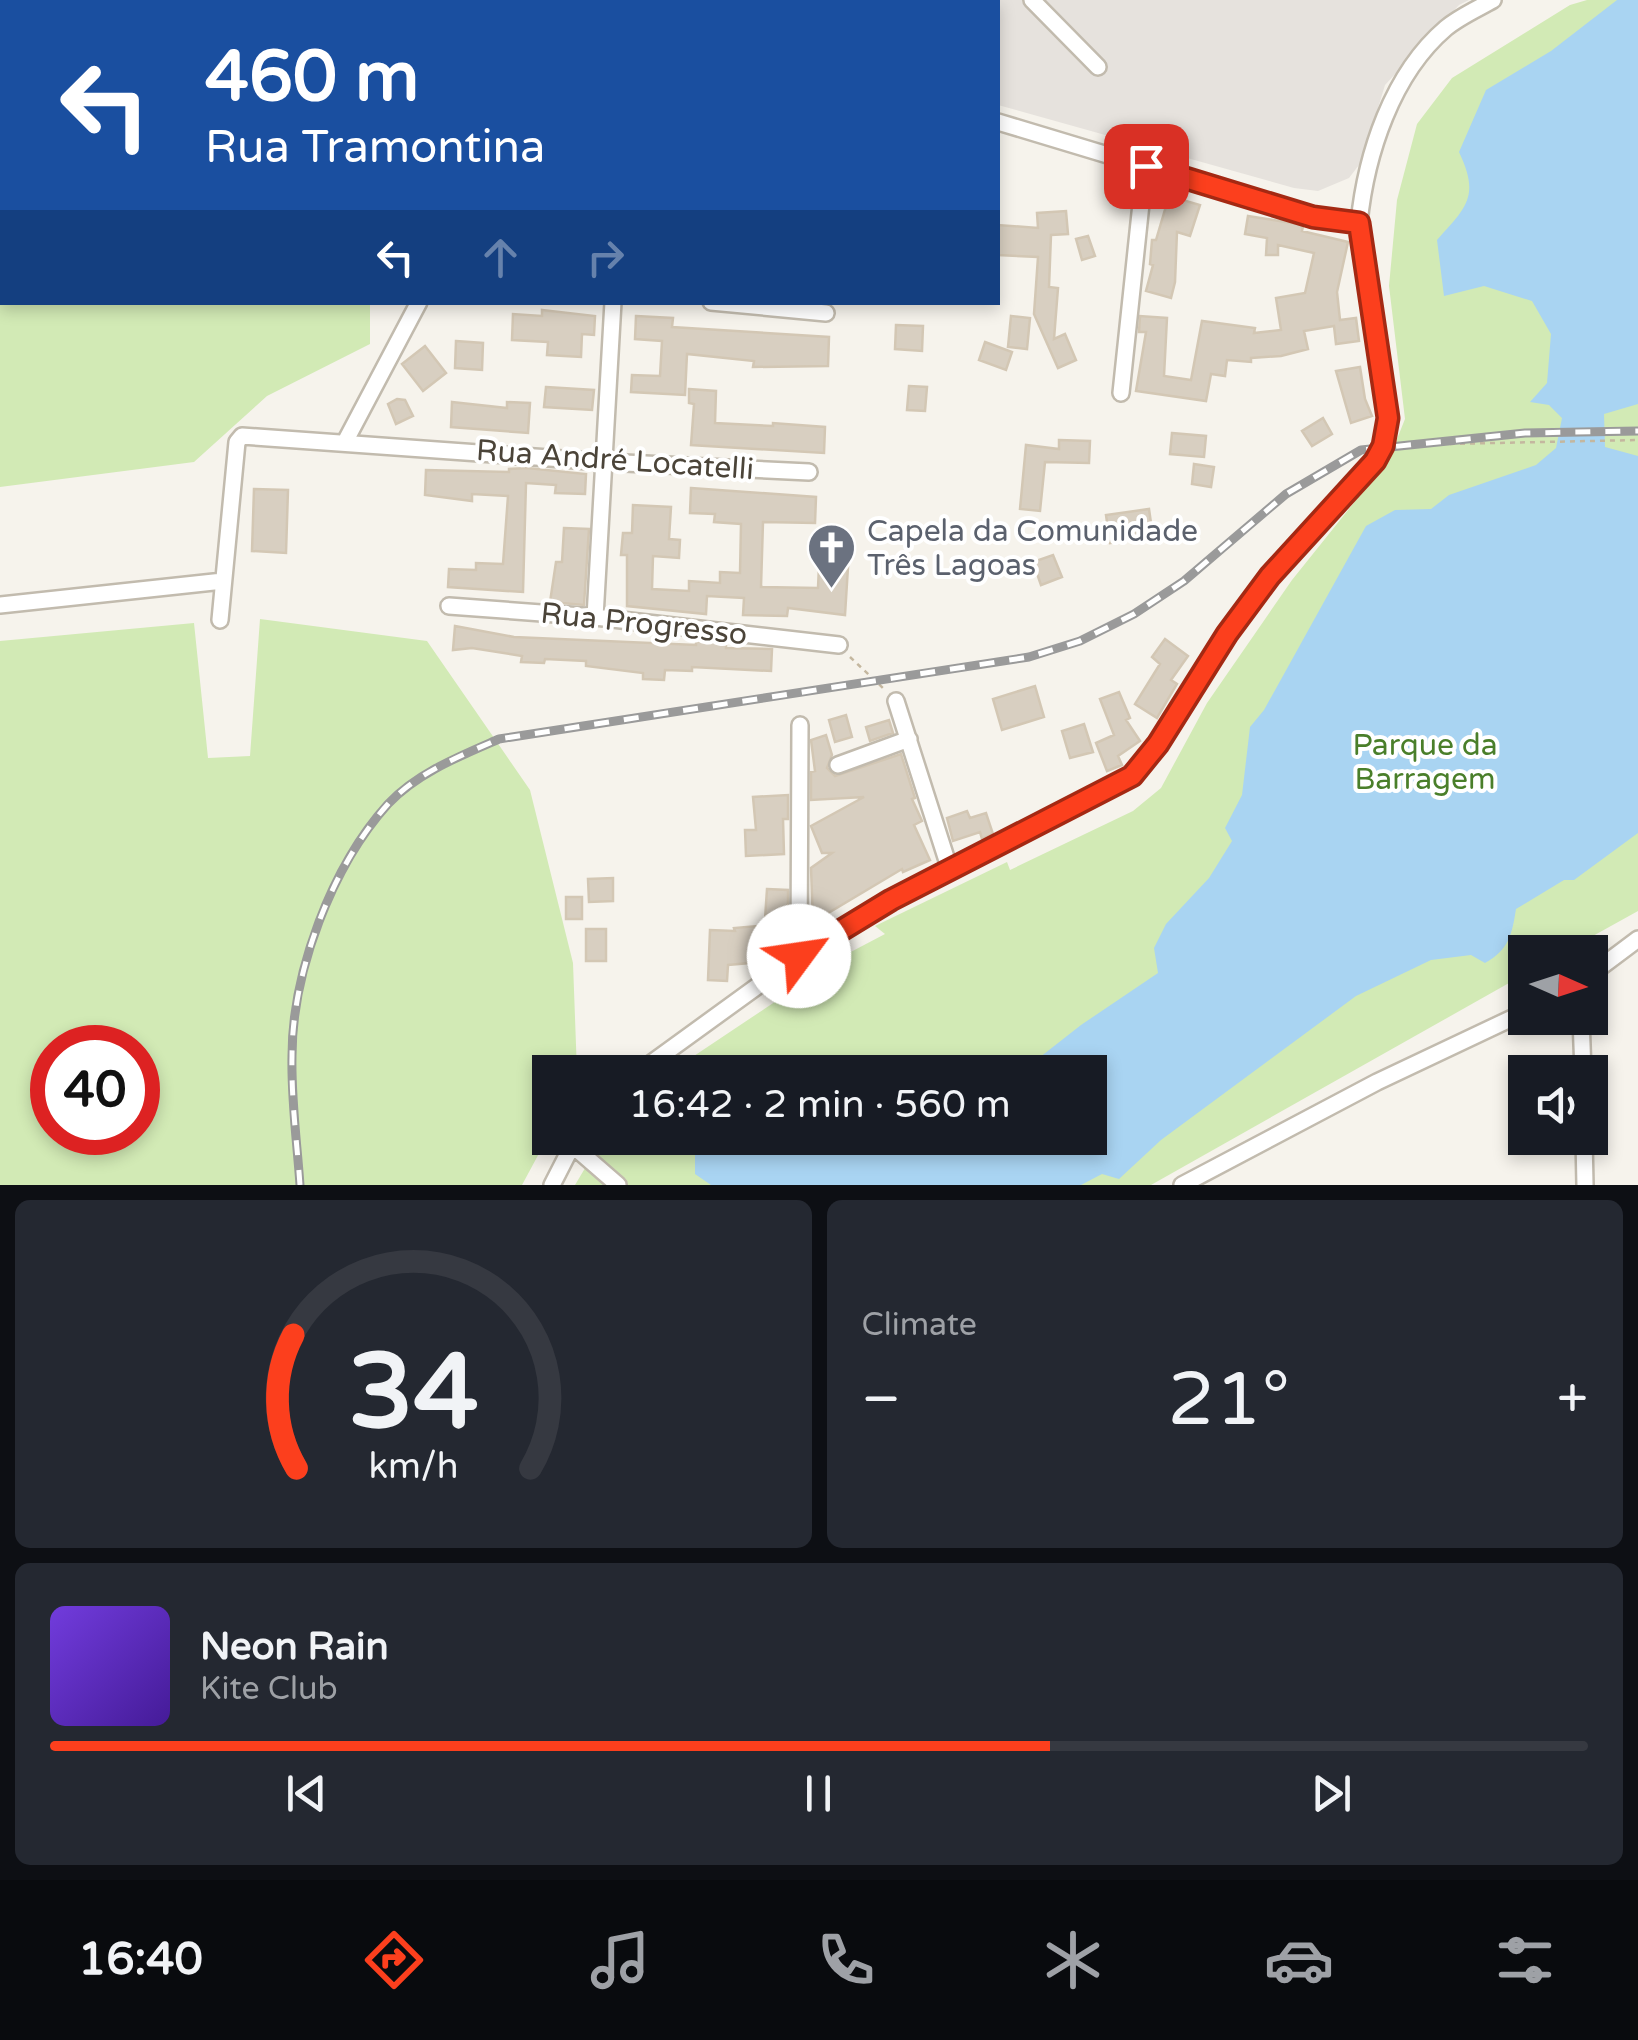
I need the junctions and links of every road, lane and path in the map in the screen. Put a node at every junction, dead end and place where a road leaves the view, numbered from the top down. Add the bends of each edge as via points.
1 (1032, 0) edge
2 (1492, 0) edge
3 (1098, 67) dead end
4 (1000, 123) edge
5 (1146, 166) junction
6 (1359, 223) junction
7 (418, 305) edge
8 (613, 305) edge
9 (742, 305) edge
10 (826, 313) dead end
11 (1122, 393) dead end
12 (1638, 440) edge
13 (345, 442) junction
14 (1383, 446) junction
15 (604, 462) junction
16 (810, 472) dead end
17 (223, 581) junction
18 (0, 605) edge
19 (450, 606) dead end
20 (595, 617) junction
21 (220, 620) dead end
22 (838, 645) joint
23 (881, 686) dead end
24 (896, 701) dead end
25 (800, 725) dead end
26 (909, 739) junction
27 (838, 764) dead end
28 (950, 870) junction
29 (1638, 939) edge
30 (799, 956) junction
31 (1608, 962) edge
32 (1508, 1020) edge
33 (662, 1055) edge
34 (567, 1155) edge
35 (588, 1155) edge
36 (1584, 1155) edge
37 (552, 1185) edge
38 (618, 1185) edge
39 (1182, 1185) edge
40 (1585, 1185) edge

1 - 3 street
2 - 6 street via 1448,26 1415,60 1392,101
4 - 5 street
5 - 6 street via 1313,217
5 - 11 street
6 - 14 street via 1388,418
7 - 13 street
8 - 15 street
9 - 10 street
12 - 14 path
13 - 15 street, Rua André Locatelli
13 - 17 street, Rua André Locatelli via 242,436 236,442
14 - 28 street via 1270,576 1132,776
15 - 16 street, Rua André Locatelli
15 - 20 street
17 - 18 street
17 - 21 street
19 - 20 street, Rua Progresso
20 - 22 street, Rua Progresso
22 - 23 path
24 - 26 street
25 - 30 street
26 - 27 street
26 - 28 street
28 - 30 street
29 - 31 street
30 - 33 street
32 - 39 street
34 - 37 street
35 - 38 street
36 - 40 street

